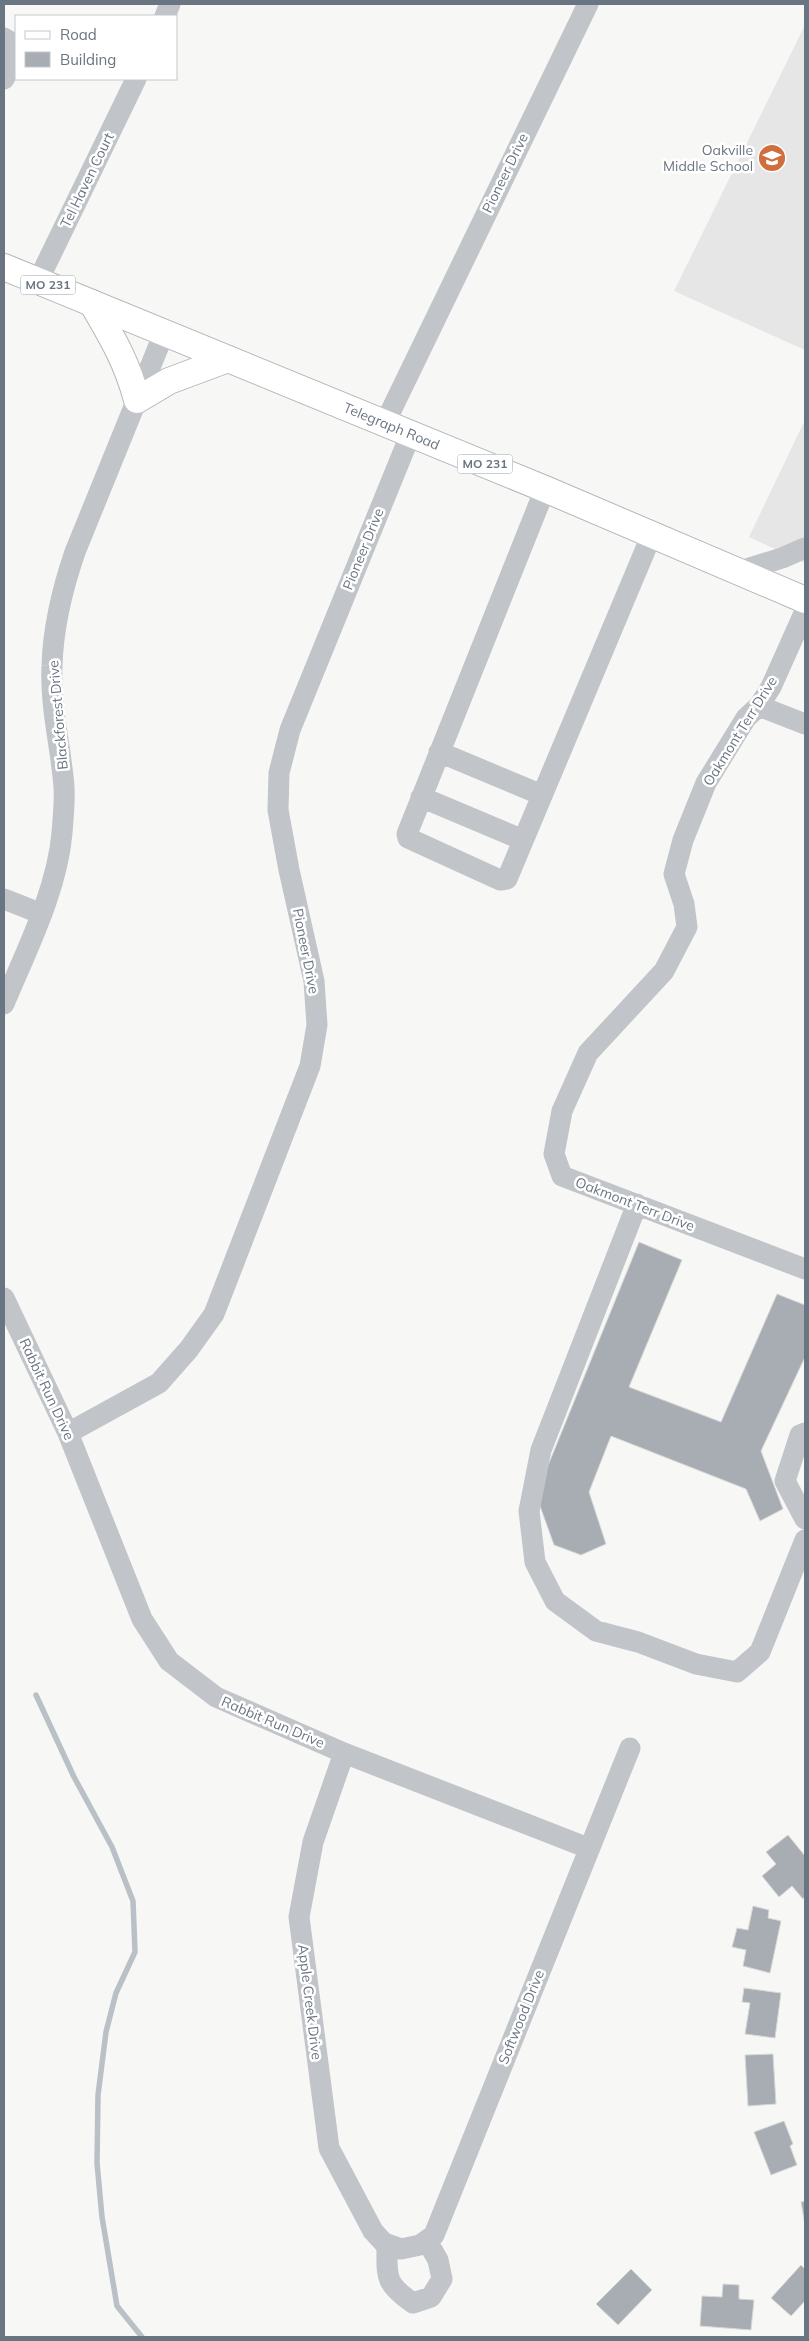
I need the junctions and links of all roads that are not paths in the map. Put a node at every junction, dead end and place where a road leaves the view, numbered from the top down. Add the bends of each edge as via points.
1 (588, 4) edge
2 (4, 38) edge
3 (15, 52) edge
4 (15, 57) edge
5 (4, 79) edge
6 (136, 80) edge
7 (4, 267) edge
8 (38, 281) junction
9 (92, 303) junction
10 (164, 333) junction
11 (228, 359) junction
12 (137, 400) junction
13 (385, 423) junction
14 (411, 433) junction
15 (545, 489) junction
16 (652, 534) junction
17 (805, 548) edge
18 (740, 571) junction
19 (805, 600) edge
20 (805, 612) edge
21 (759, 706) junction
22 (805, 724) edge
23 (439, 752) junction
24 (542, 795) junction
25 (421, 796) junction
26 (523, 840) junction
27 (4, 899) edge
28 (42, 914) junction
29 (4, 1004) edge
30 (637, 1204) junction
31 (805, 1269) edge
32 (4, 1298) edge
33 (68, 1433) junction
34 (805, 1433) edge
35 (805, 1519) edge
36 (805, 1540) edge
37 (630, 1748) dead end
38 (344, 1753) junction
39 (588, 1848) junction
40 (427, 2241) junction
41 (386, 2243) junction

1 - 13 street, Pioneer Drive
2 - 3 street via 11,42
4 - 5 street
6 - 8 street, Tel Haven Court
7 - 8 main road, Telegraph Road / MO 231
8 - 9 main road, Telegraph Road / MO 231
9 - 10 main road, Telegraph Road / MO 231
9 - 12 main road via 121,352
10 - 11 main road, Telegraph Road / MO 231
10 - 12 street, Blackforest Drive
11 - 12 main road via 169,381
11 - 13 main road, Telegraph Road / MO 231
12 - 28 street, Blackforest Drive via 75,552 55,627 52,668 64,788 62,835
13 - 14 main road, Telegraph Road / MO 231
14 - 15 main road, Telegraph Road / MO 231
14 - 33 street, Pioneer Drive via 290,730 279,773 278,810 314,981 317,1025 310,1066 214,1314 189,1350 159,1383
15 - 16 main road, Telegraph Road / MO 231
15 - 23 street
16 - 18 main road, Telegraph Road / MO 231
16 - 24 street
17 - 18 street
18 - 19 main road, Telegraph Road / MO 231
20 - 21 street, Oakmont Terr Drive
21 - 22 street
21 - 30 street, Oakmont Terr Drive via 746,718 706,783 683,840 674,874 684,904 687,927 664,971 588,1052 562,1111 554,1154 562,1176
23 - 24 street
23 - 25 street
24 - 26 street
25 - 26 street
25 - 26 street via 407,831 408,838 500,880 507,879
27 - 28 street
28 - 29 street, Blackforest Drive
30 - 31 street, Oakmont Terr Drive
30 - 36 street via 541,1450 529,1511 535,1562 556,1601 596,1631 638,1642 696,1664 737,1672 760,1652
32 - 33 street, Rabbit Run Drive
33 - 38 street, Rabbit Run Drive via 142,1619 169,1661 216,1697
34 - 35 street via 800,1435 785,1481
37 - 39 street, Softwood Drive
38 - 39 street, Rabbit Run Drive
38 - 41 street, Apple Creek Drive via 313,1842 299,1917 329,2148 373,2231
39 - 40 street, Softwood Drive via 434,2235
40 - 41 street via 400,2249
40 - 41 street via 438,2260 442,2278 431,2297 413,2303 394,2290 387,2273

